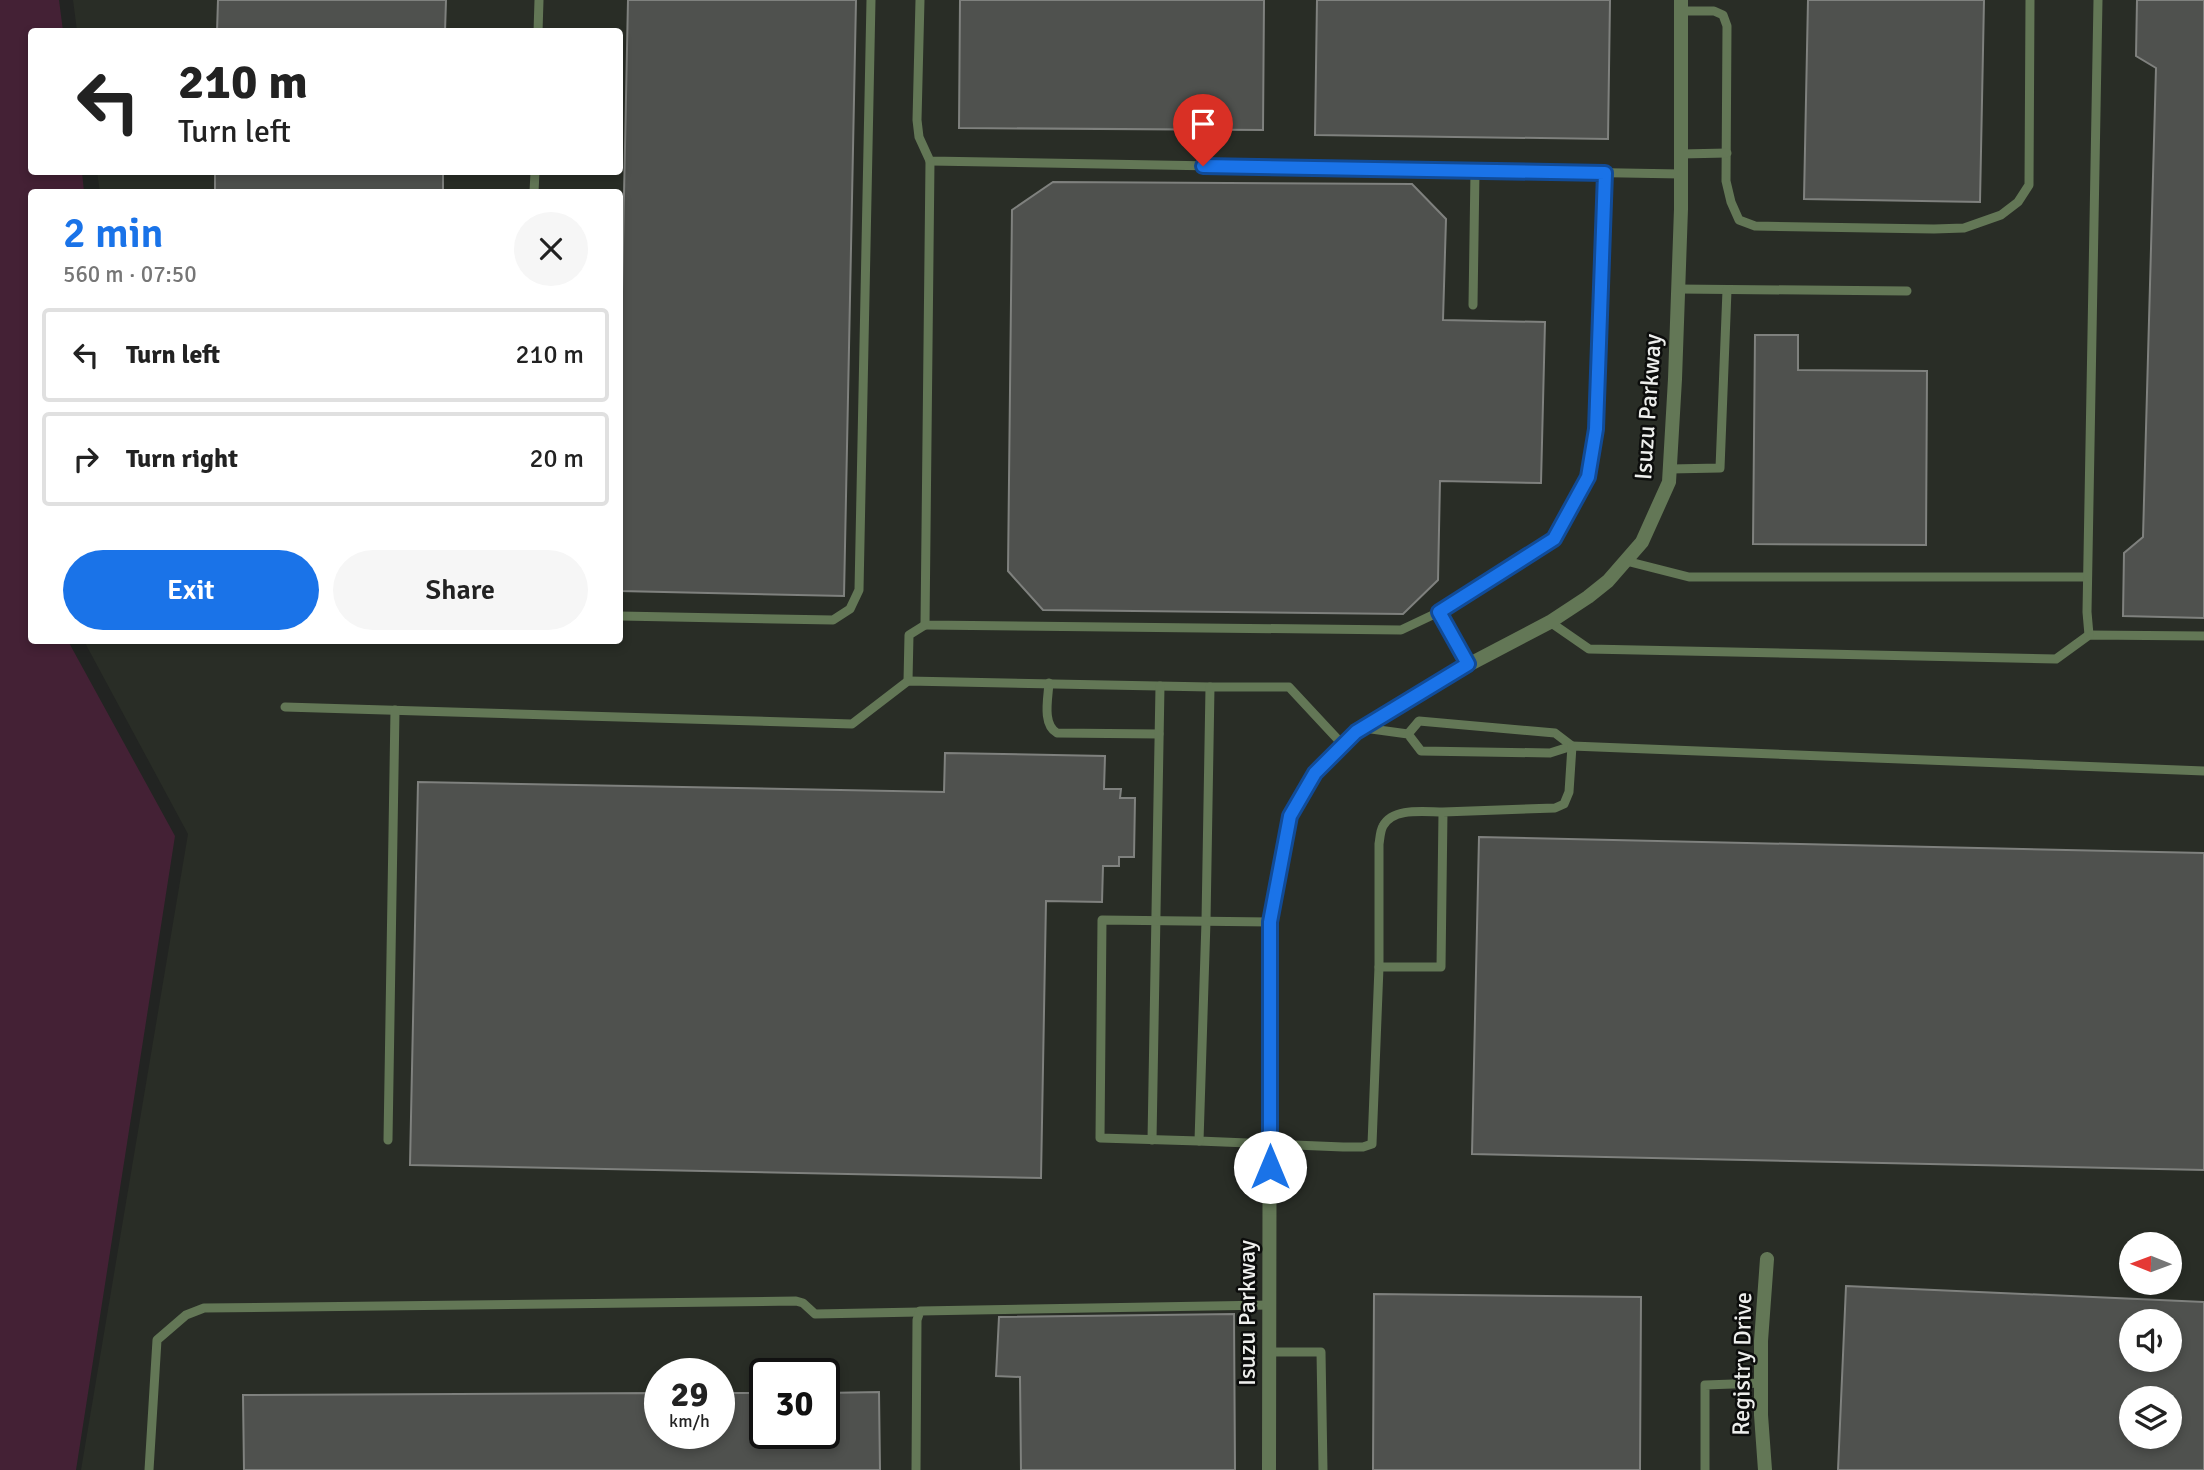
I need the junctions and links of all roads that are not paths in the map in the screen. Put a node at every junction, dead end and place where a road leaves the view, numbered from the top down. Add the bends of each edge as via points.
1 (539, 0) edge
2 (871, 0) edge
3 (920, 0) edge
4 (2030, 0) edge
5 (2098, 0) edge
6 (1681, 5) edge
7 (538, 28) edge
8 (1727, 153) junction
9 (1681, 154) junction
10 (930, 162) junction
11 (1475, 171) junction
12 (1605, 173) junction
13 (1681, 174) junction
14 (1678, 289) junction
15 (1727, 290) junction
16 (1907, 291) dead end
17 (1473, 305) dead end
18 (1670, 469) junction
19 (1626, 561) junction
20 (2087, 577) junction
21 (1439, 612) junction
22 (623, 616) edge
23 (1550, 622) junction
24 (925, 625) junction
25 (2089, 635) junction
26 (2204, 636) edge
27 (1468, 664) junction
28 (908, 681) junction
29 (1049, 683) junction
30 (1160, 686) junction
31 (1210, 687) junction
32 (285, 707) dead end
33 (395, 710) junction
34 (1364, 727) junction
35 (1159, 734) junction
36 (1408, 734) junction
37 (1343, 745) junction
38 (1572, 746) junction
39 (2204, 771) edge
40 (1443, 812) junction
41 (1156, 920) junction
42 (1206, 921) junction
43 (1270, 922) junction
44 (1379, 967) junction
45 (388, 1140) dead end
46 (1152, 1140) junction
47 (1199, 1142) junction
48 (1269, 1143) junction
49 (1767, 1259) dead end
50 (1270, 1305) junction
51 (919, 1311) junction
52 (1270, 1352) junction
53 (1761, 1383) junction
54 (149, 1470) edge
55 (916, 1470) edge
56 (1269, 1470) edge
57 (1323, 1470) edge
58 (1705, 1470) edge
59 (1765, 1470) edge

1 - 7 lane
2 - 22 lane via 859,590 850,609 833,620
3 - 10 lane via 917,120
4 - 8 lane via 2029,185 2018,202 2001,215 1964,228 1755,226 1739,220 1731,202
5 - 20 lane
6 - 8 lane via 1723,15 1727,26
6 - 9 street, Isuzu Parkway
8 - 9 lane
9 - 13 street, Isuzu Parkway
10 - 11 lane
10 - 24 lane
11 - 12 lane
11 - 17 lane
12 - 13 lane
12 - 21 lane via 1596,429 1588,477 1554,539
13 - 14 street, Isuzu Parkway
14 - 15 lane
14 - 18 street, Isuzu Parkway
15 - 16 lane
15 - 18 lane via 1720,468
18 - 19 street, Isuzu Parkway via 1669,482 1642,542
19 - 20 lane via 1689,578
19 - 23 street, Isuzu Parkway via 1598,589
20 - 25 lane
21 - 24 lane via 1401,629
21 - 27 lane
23 - 25 lane via 1588,649 2056,659
23 - 27 street, Isuzu Parkway
24 - 28 lane via 909,635
25 - 26 lane
27 - 34 street, Isuzu Parkway
28 - 29 lane
28 - 33 lane via 852,724
29 - 30 lane
29 - 35 lane via 1048,722 1057,733
30 - 31 lane
30 - 35 lane
31 - 37 lane via 1289,687
31 - 42 lane
32 - 33 lane
33 - 45 lane
34 - 36 lane
34 - 37 street, Isuzu Parkway
35 - 41 lane
36 - 38 lane via 1420,751 1550,753
36 - 38 lane via 1419,722 1432,722 1555,733
37 - 43 street, Isuzu Parkway via 1315,773 1290,816
38 - 39 lane
38 - 40 lane via 1564,804
40 - 44 lane via 1402,813 1383,827 1379,844
40 - 44 lane via 1441,967
41 - 42 lane
41 - 46 lane
41 - 46 lane via 1102,920 1100,1138
42 - 43 lane
42 - 47 lane
43 - 48 street, Isuzu Parkway
44 - 48 lane via 1373,1144
46 - 47 lane
47 - 48 lane
48 - 50 street, Isuzu Parkway
49 - 53 street, Registry Drive
50 - 51 lane
50 - 52 street, Isuzu Parkway
51 - 54 lane via 816,1314 796,1301 204,1308 186,1315 157,1340
51 - 55 lane
52 - 56 street, Isuzu Parkway
52 - 57 lane via 1321,1352
53 - 58 lane via 1705,1385
53 - 59 street, Registry Drive

